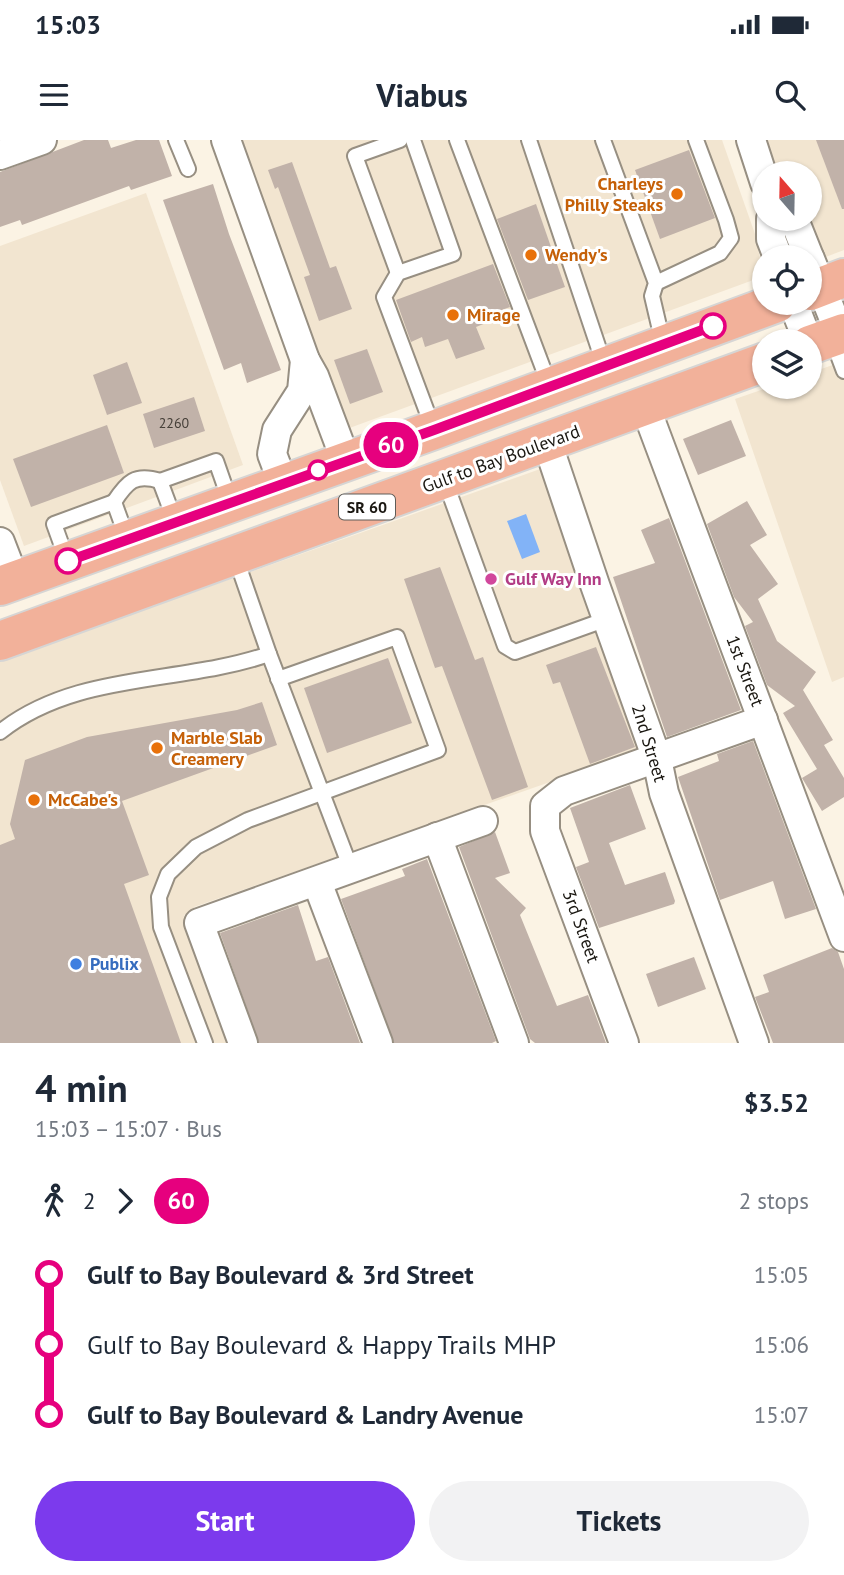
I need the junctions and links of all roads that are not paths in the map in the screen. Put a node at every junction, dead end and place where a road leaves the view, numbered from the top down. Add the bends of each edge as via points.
1 (42, 140) edge
2 (176, 140) edge
3 (226, 140) edge
4 (400, 140) edge
5 (413, 140) edge
6 (457, 140) edge
7 (529, 140) edge
8 (603, 140) edge
9 (696, 140) edge
10 (751, 140) edge
11 (0, 155) edge
12 (758, 161) edge
13 (188, 169) dead end
14 (398, 273) junction
15 (656, 282) junction
16 (822, 309) edge
17 (752, 312) edge
18 (663, 344) junction
19 (830, 344) edge
20 (305, 360) junction
21 (605, 366) junction
22 (752, 367) edge
23 (549, 386) junction
24 (498, 404) junction
25 (645, 406) junction
26 (434, 430) junction
27 (547, 442) junction
28 (345, 461) junction
29 (444, 479) junction
30 (160, 481) junction
31 (283, 483) junction
32 (114, 502) junction
33 (230, 502) junction
34 (175, 522) junction
35 (127, 540) junction
36 (0, 542) edge
37 (234, 555) junction
38 (68, 561) junction
39 (7, 583) edge
40 (607, 619) junction
41 (0, 641) edge
42 (268, 654) junction
43 (278, 679) junction
44 (763, 720) junction
45 (0, 732) edge
46 (657, 759) junction
47 (321, 792) junction
48 (483, 821) dead end
49 (437, 837) junction
50 (351, 869) junction
51 (317, 882) junction
52 (844, 937) edge
53 (205, 1043) edge
54 (243, 1043) edge
55 (378, 1043) edge
56 (514, 1043) edge
57 (624, 1043) edge
58 (754, 1043) edge

1 - 11 street
2 - 13 lane
3 - 20 street
4 - 14 lane via 355,156
5 - 14 lane via 453,254
6 - 23 lane
7 - 21 lane
8 - 15 lane
9 - 15 lane via 731,238 720,253
10 - 12 street
14 - 26 lane via 384,297
15 - 18 lane via 652,296
16 - 19 street
17 - 18 main road
18 - 21 main road
20 - 28 street
20 - 31 street via 302,391 277,430 272,454
21 - 23 main road
22 - 25 main road, Gulf to Bay Boulevard / SR 60
23 - 24 main road
24 - 26 main road
24 - 37 main road via 448,449 288,506 256,528
25 - 27 main road, Gulf to Bay Boulevard / SR 60
25 - 44 street, 1st Street
26 - 28 main road
27 - 29 main road, Gulf to Bay Boulevard / SR 60
27 - 40 street, 2nd Street
28 - 31 main road
29 - 37 main road, Gulf to Bay Boulevard / SR 60
29 - 40 lane via 505,646 515,652
30 - 32 lane via 146,476 126,483
30 - 33 lane via 216,461
30 - 34 lane
31 - 33 main road
32 - 35 lane
32 - 38 lane via 54,524
33 - 34 main road
34 - 35 main road
35 - 38 main road
36 - 39 street
37 - 41 main road, Gulf to Bay Boulevard / SR 60
37 - 42 lane
38 - 39 main road
40 - 46 street, 2nd Street
42 - 43 lane
42 - 45 lane via 239,664 86,690 27,712
43 - 47 lane
43 - 47 lane via 397,637 438,750
44 - 46 street
44 - 52 street, 1st Street
46 - 57 street, 3rd Street via 564,791 545,806 545,831
46 - 58 street, 2nd Street via 664,793
47 - 50 lane
47 - 53 lane via 248,820 196,847 168,874 159,897 161,927
48 - 49 street
49 - 50 street
49 - 56 street
50 - 51 street
51 - 54 street via 199,923
51 - 55 street

